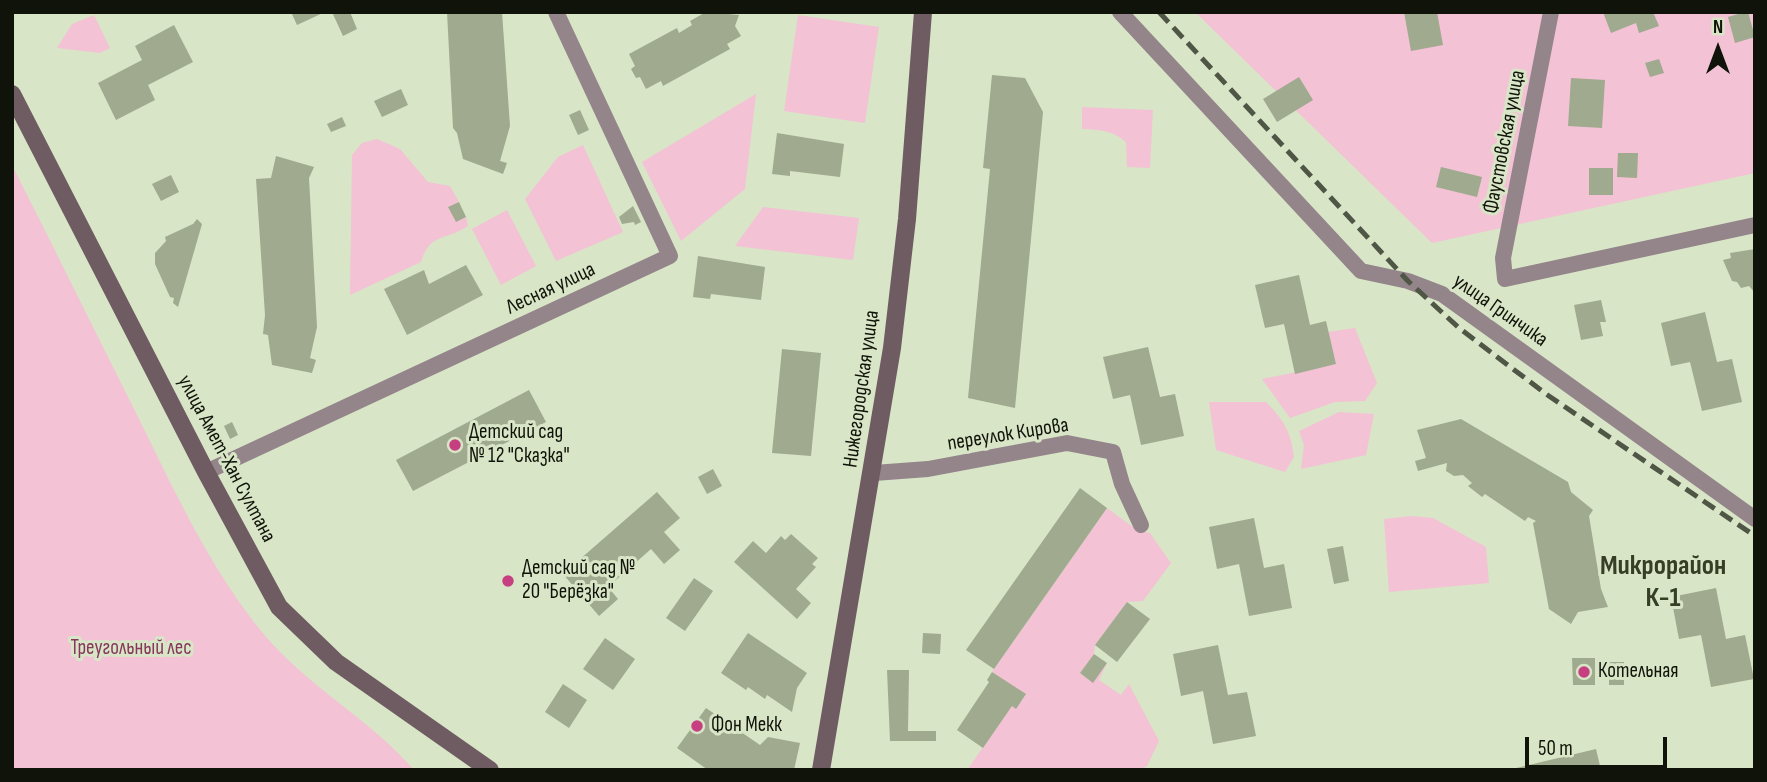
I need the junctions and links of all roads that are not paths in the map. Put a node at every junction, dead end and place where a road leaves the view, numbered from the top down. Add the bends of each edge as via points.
1 (556, 12) edge
2 (923, 12) edge
3 (1120, 12) edge
4 (1551, 12) edge
5 (12, 94) edge
6 (1755, 225) edge
7 (206, 472) junction
8 (874, 473) junction
9 (1755, 519) edge
10 (1141, 525) dead end
11 (490, 770) edge
12 (821, 770) edge

1 - 7 street, Лесная улица via 670,256
2 - 8 main road, Нижегородская улица via 903,258
3 - 9 street, улица Гринчика via 1361,271 1442,294
4 - 6 street, Фаустовская улица via 1503,258 1505,279
5 - 7 main road, улица Амет-Хан Султана
7 - 11 main road, улица Амет-Хан Султана via 279,607 336,663
8 - 10 street, переулок Кирова via 928,469 1067,443 1090,446 1113,452
8 - 12 main road, Нижегородская улица

